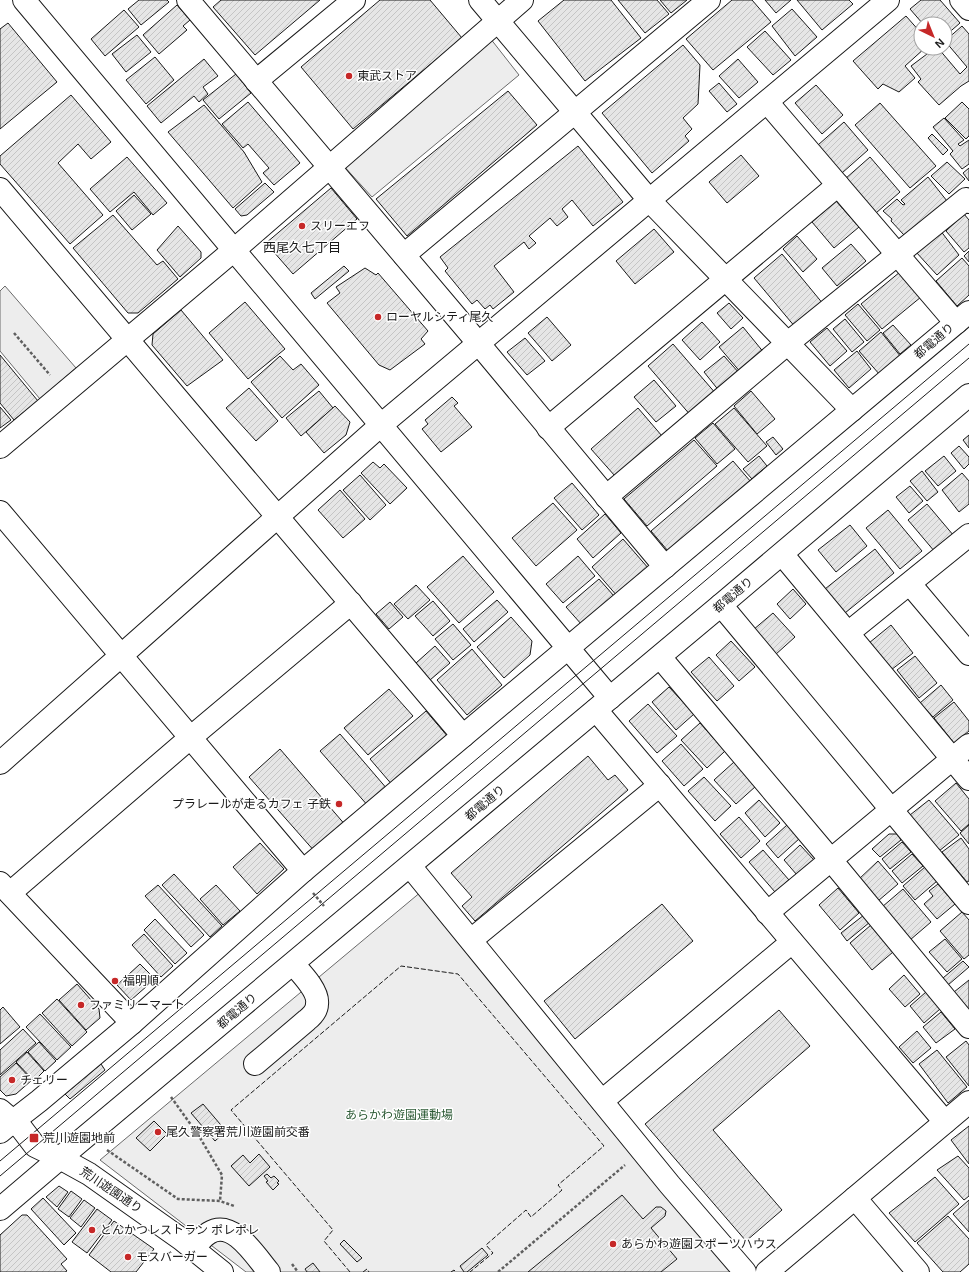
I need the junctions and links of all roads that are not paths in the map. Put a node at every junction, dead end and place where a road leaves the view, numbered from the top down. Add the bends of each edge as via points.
1 (24, 0) edge
2 (188, 0) edge
3 (354, 0) edge
4 (480, 0) edge
5 (522, 0) edge
6 (708, 0) edge
7 (888, 0) edge
8 (961, 0) edge
9 (969, 10) edge
10 (497, 20) junction
11 (256, 81) junction
12 (767, 102) junction
13 (575, 112) junction
14 (329, 166) junction
15 (838, 185) junction
16 (0, 189) edge
17 (650, 201) junction
18 (969, 202) edge
19 (234, 250) junction
20 (404, 255) junction
21 (898, 255) junction
22 (725, 279) junction
23 (962, 318) edge
24 (127, 340) junction
25 (788, 343) junction
26 (479, 344) junction
27 (967, 401) edge
28 (852, 410) junction
29 (381, 426) junction
30 (548, 428) junction
31 (0, 447) edge
32 (606, 497) junction
33 (0, 512) edge
34 (278, 517) junction
35 (969, 535) edge
36 (782, 554) junction
37 (665, 567) junction
38 (910, 584) junction
39 (351, 603) junction
40 (721, 605) junction
41 (848, 633) junction
42 (568, 648) junction
43 (969, 654) edge
44 (121, 656) junction
45 (660, 657) junction
46 (603, 704) junction
47 (463, 736) junction
48 (190, 738) junction
49 (969, 745) edge
50 (952, 759) junction
51 (0, 763) edge
52 (969, 779) edge
53 (660, 785) junction
54 (891, 810) junction
55 (831, 860) junction
56 (410, 866) junction
57 (303, 872) junction
58 (5, 888) edge
59 (969, 903) edge
60 (767, 913) junction
61 (471, 940) junction
62 (792, 942) junction
63 (293, 964) junction
64 (132, 1022) junction
65 (969, 1027) edge
66 (255, 1064) dead end
67 (602, 1101) junction
68 (968, 1104) edge
69 (4, 1121) edge
70 (945, 1122) junction
71 (60, 1158) junction
72 (855, 1198) junction
73 (0, 1209) edge
74 (194, 1249) junction
75 (222, 1272) edge
76 (269, 1272) edge
77 (745, 1272) edge
78 (767, 1272) edge
79 (918, 1272) edge

1 - 19 street
2 - 11 street
3 - 11 street
4 - 10 street
5 - 10 street
6 - 13 street
7 - 12 street
8 - 9 street
10 - 13 street
10 - 14 street
11 - 14 street
12 - 15 street
12 - 17 street
13 - 17 street
13 - 20 street
14 - 19 street
14 - 20 street
15 - 21 street
15 - 22 street
16 - 24 street
17 - 22 street
17 - 26 street
18 - 21 street via 966,198
19 - 24 street
19 - 29 street
20 - 26 street
21 - 23 street
21 - 25 street
22 - 25 street
22 - 30 street
23 - 28 street, 都電通り
24 - 31 street
24 - 34 street
25 - 28 street
25 - 32 street
26 - 29 street
26 - 30 street
27 - 36 street, 都電通り
28 - 37 street, 都電通り
29 - 34 street
29 - 42 street
30 - 32 street
32 - 37 street
33 - 44 street
34 - 39 street
34 - 44 street
35 - 38 street
36 - 40 street, 都電通り
36 - 41 street
37 - 42 street, 都電通り
38 - 41 street
38 - 43 street
39 - 47 street
39 - 48 street
40 - 45 street, 都電通り
40 - 54 street
41 - 50 street
42 - 46 street
42 - 47 street, 都電通り
44 - 48 street
44 - 51 street
45 - 46 street, 都電通り
45 - 55 street
46 - 53 street
46 - 56 street, 都電通り
47 - 57 street, 都電通り
48 - 57 street
48 - 58 street
49 - 50 street
50 - 52 street
50 - 54 street
53 - 60 street
53 - 61 street
54 - 55 street
54 - 59 street
55 - 60 street
55 - 65 street
56 - 61 street
56 - 63 street, 都電通り
57 - 64 street, 都電通り
58 - 64 street
60 - 62 street
61 - 67 street
62 - 67 street
62 - 70 street
63 - 66 street via 307,980 316,996 314,1014
63 - 71 street, 都電通り
64 - 69 street, 都電通り via 39,1101
67 - 77 street
68 - 70 street
69 - 71 street, 荒川遊園通り via 22,1129 35,1146
70 - 72 street
71 - 73 street, 都電通り
71 - 74 street, 荒川遊園通り via 88,1174
72 - 78 street
72 - 79 street
74 - 75 street, 荒川遊園通り
74 - 76 street via 210,1232 229,1231 244,1242

